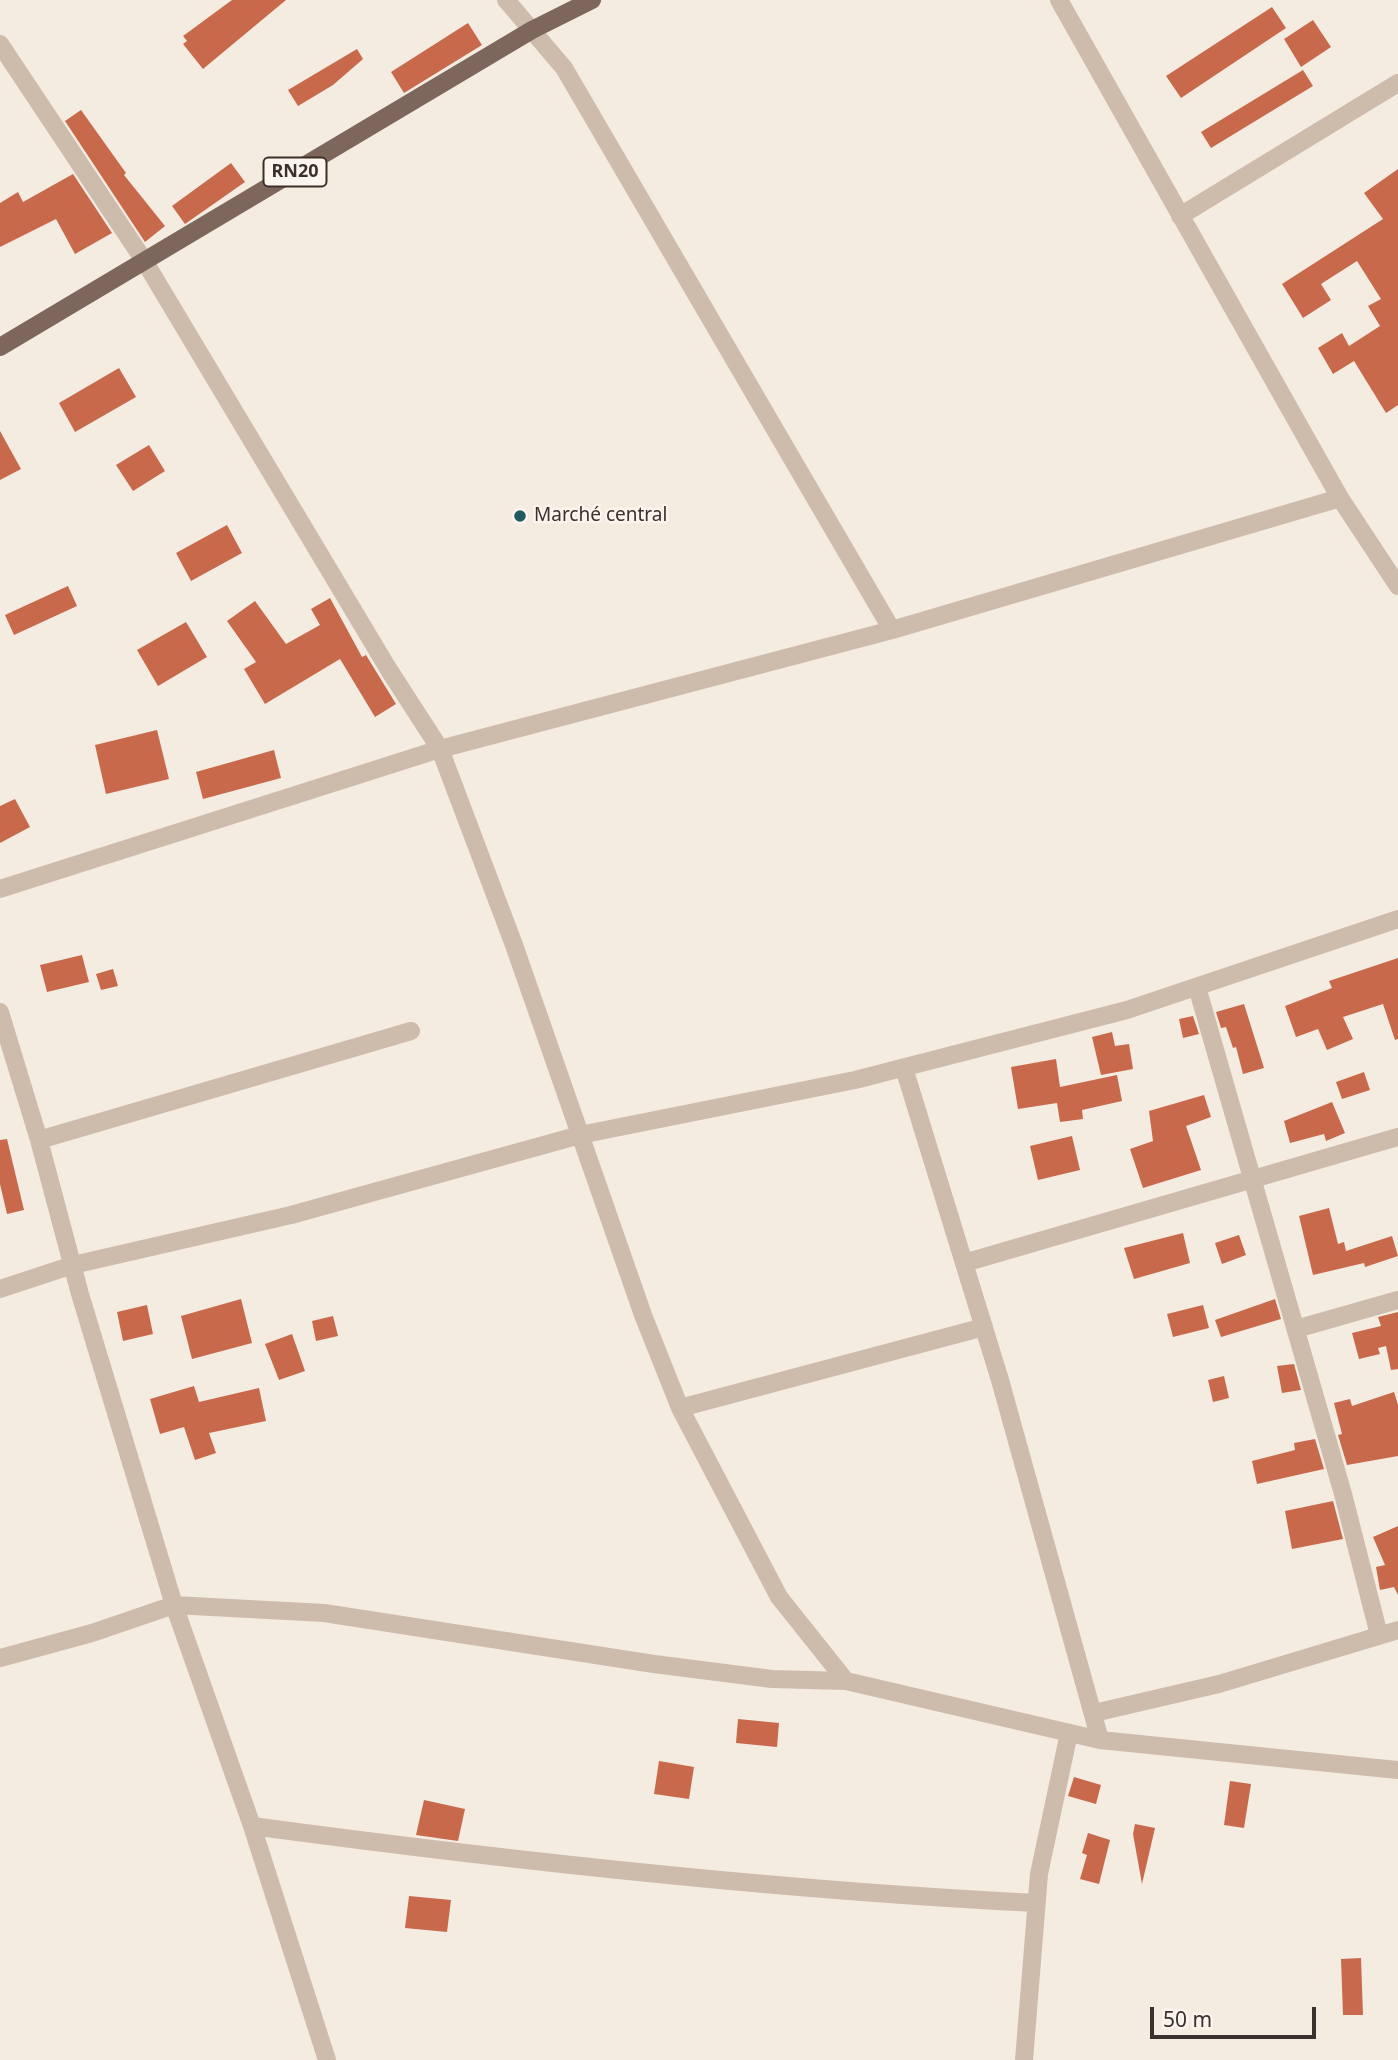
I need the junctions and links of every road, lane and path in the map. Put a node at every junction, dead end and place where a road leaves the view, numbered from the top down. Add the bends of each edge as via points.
1 (506, 0) edge
2 (592, 0) edge
3 (1059, 0) edge
4 (532, 30) junction
5 (0, 44) edge
6 (1398, 83) edge
7 (1180, 216) junction
8 (145, 262) junction
9 (0, 347) edge
10 (1340, 498) junction
11 (1398, 586) edge
12 (892, 630) junction
13 (440, 749) junction
14 (0, 889) edge
15 (1398, 919) edge
16 (1196, 987) junction
17 (0, 1012) edge
18 (411, 1031) dead end
19 (904, 1068) junction
20 (580, 1135) junction
21 (1398, 1137) edge
22 (39, 1140) junction
23 (1255, 1180) junction
24 (964, 1263) junction
25 (73, 1265) junction
26 (0, 1289) edge
27 (1398, 1300) edge
28 (984, 1327) junction
29 (1297, 1329) junction
30 (680, 1408) junction
31 (174, 1605) junction
32 (1398, 1630) edge
33 (1379, 1635) junction
34 (0, 1658) edge
35 (846, 1681) junction
36 (1094, 1713) junction
37 (1069, 1733) junction
38 (1100, 1740) junction
39 (1398, 1770) edge
40 (252, 1826) junction
41 (1036, 1903) junction
42 (327, 2060) edge
43 (1024, 2060) edge

1 - 4 street
2 - 4 main road, RN20
3 - 7 street
4 - 8 main road, RN20
4 - 12 street via 584,101
5 - 8 street
6 - 7 street
7 - 10 street
8 - 9 main road, RN20
8 - 13 street
10 - 11 street
10 - 12 street
12 - 13 street
13 - 14 street
13 - 20 street
15 - 16 street
16 - 19 street via 1127,1010
16 - 23 street
17 - 22 street
18 - 22 street
19 - 20 street
19 - 24 street
20 - 25 street via 291,1215
20 - 30 street
21 - 23 street
22 - 25 street
23 - 24 street
23 - 29 street
24 - 28 street
25 - 26 street
25 - 31 street
27 - 29 street
28 - 30 street
28 - 36 street
29 - 33 street
30 - 35 street via 779,1597
31 - 34 street
31 - 35 street via 324,1612 772,1679
31 - 40 street
32 - 33 street
33 - 36 street via 1219,1684
35 - 37 street
36 - 38 street
37 - 38 street
37 - 41 street via 1038,1874
38 - 39 street
40 - 41 street via 458,1853 885,1895
40 - 42 street
41 - 43 street

